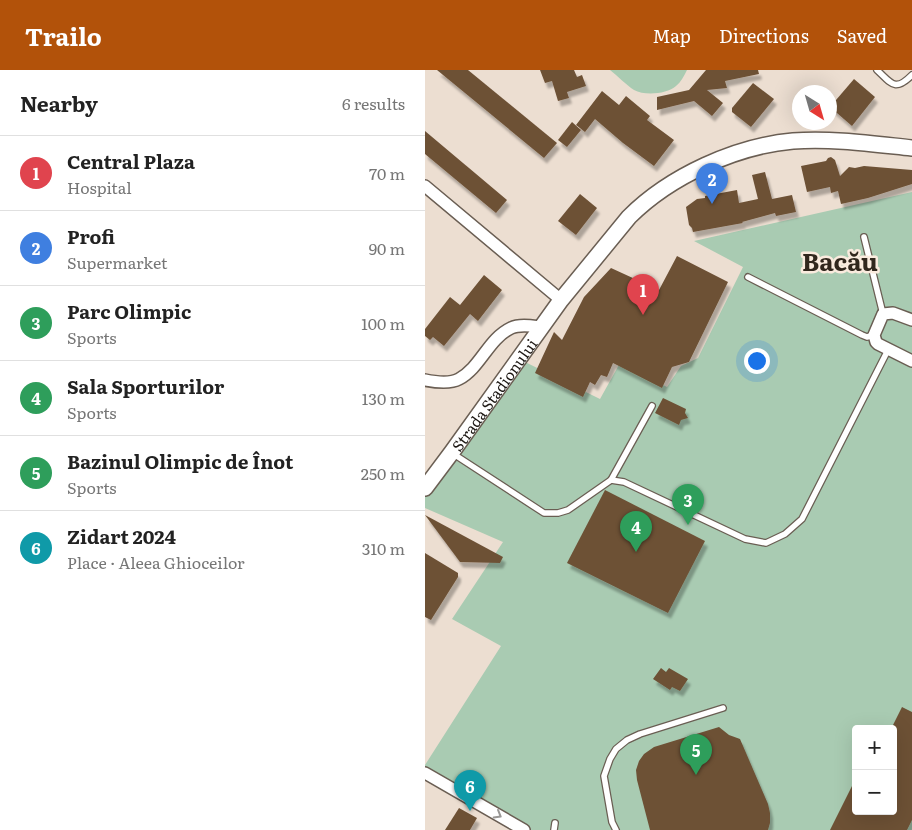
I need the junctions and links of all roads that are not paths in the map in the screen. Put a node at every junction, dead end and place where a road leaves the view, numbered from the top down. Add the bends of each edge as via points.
1 (877, 70) edge
2 (912, 75) edge
3 (912, 148) edge
4 (425, 186) edge
5 (864, 237) dead end
6 (748, 277) dead end
7 (561, 300) junction
8 (883, 314) junction
9 (912, 320) edge
10 (541, 326) junction
11 (874, 336) junction
12 (888, 350) junction
13 (912, 361) edge
14 (425, 380) edge
15 (652, 406) dead end
16 (452, 452) junction
17 (611, 480) junction
18 (425, 488) edge
19 (723, 708) dead end
20 (425, 773) edge
21 (555, 823) dead end
22 (524, 830) edge
23 (553, 830) edge
24 (616, 830) edge

1 - 2 lane via 895,86
3 - 7 street, Strada Stadionului via 858,142 793,141 741,152 701,167 669,185 629,217
4 - 7 street
5 - 8 lane
6 - 11 lane via 867,337
7 - 10 street, Strada Stadionului
8 - 9 street via 893,313
8 - 11 street
10 - 14 street via 512,327 495,339 475,367 458,380
10 - 16 street, Strada Stadionului
11 - 12 street via 876,342
12 - 13 street
12 - 17 lane via 803,519 785,534 766,543 745,539 624,482
15 - 17 lane
16 - 17 lane via 544,512 568,510
16 - 18 street, Strada Stadionului
19 - 24 lane via 640,734 616,749 604,776
20 -> 22 street
21 - 23 lane

